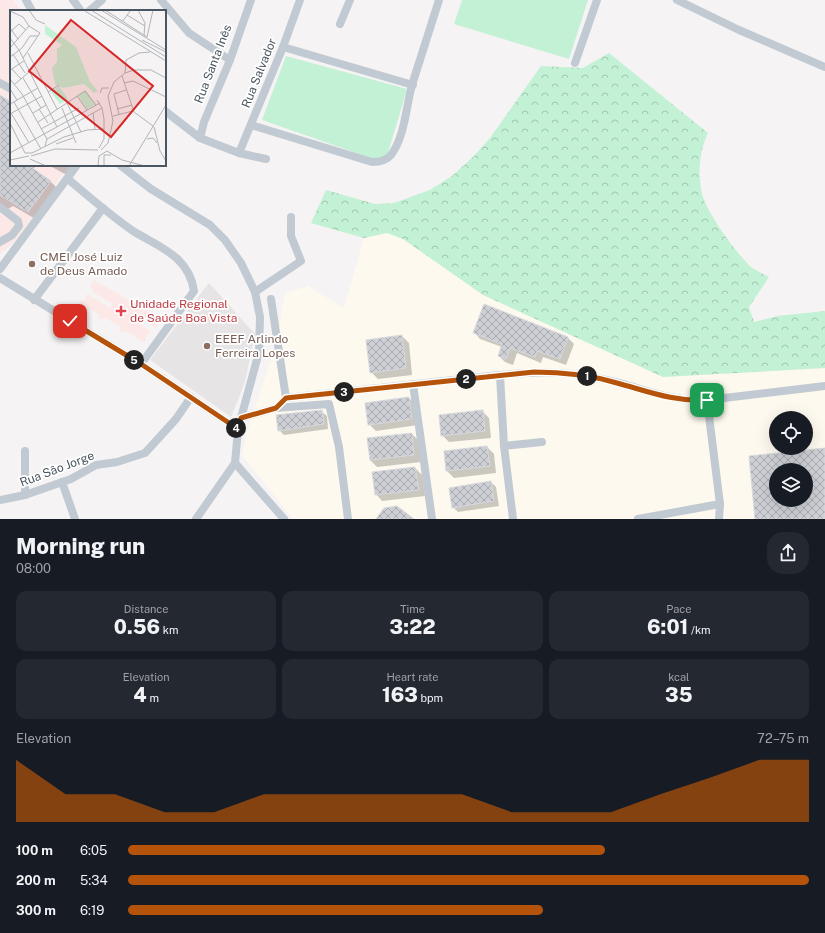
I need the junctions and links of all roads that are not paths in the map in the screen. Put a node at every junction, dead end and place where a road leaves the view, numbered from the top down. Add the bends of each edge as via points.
1 (26, 0) edge
2 (73, 0) edge
3 (102, 0) edge
4 (161, 0) edge
5 (252, 0) edge
6 (300, 0) edge
7 (350, 0) edge
8 (440, 0) edge
9 (597, 0) edge
10 (677, 0) edge
11 (31, 10) edge
12 (80, 10) edge
13 (90, 10) edge
14 (340, 24) dead end
15 (283, 47) junction
16 (230, 60) junction
17 (575, 63) dead end
18 (825, 67) edge
19 (0, 83) edge
20 (412, 85) junction
21 (10, 88) edge
22 (166, 112) edge
23 (251, 125) junction
24 (200, 138) junction
25 (239, 153) junction
26 (266, 159) dead end
27 (77, 166) edge
28 (121, 166) edge
29 (68, 179) junction
30 (0, 207) edge
31 (103, 208) junction
32 (4, 214) edge
33 (291, 217) dead end
34 (0, 242) edge
35 (0, 269) edge
36 (0, 278) edge
37 (255, 292) junction
38 (271, 299) dead end
39 (34, 300) junction
40 (141, 364) junction
41 (500, 375) junction
42 (413, 384) junction
43 (825, 386) edge
44 (191, 397) junction
45 (286, 398) junction
46 (707, 400) junction
47 (276, 408) junction
48 (241, 418) junction
49 (238, 429) junction
50 (542, 442) dead end
51 (504, 446) junction
52 (25, 450) dead end
53 (236, 463) junction
54 (62, 482) junction
55 (25, 495) junction
56 (0, 500) edge
57 (720, 504) junction
58 (75, 519) edge
59 (196, 519) edge
60 (284, 519) edge
61 (348, 519) edge
62 (432, 519) edge
63 (512, 519) edge
64 (638, 519) edge
65 (719, 519) edge

1 - 11 street
2 - 12 street
3 - 13 street
4 - 16 street via 189,33
5 - 16 street, Rua Santa Inês
6 - 15 street, Rua Salvador
7 - 14 street
8 - 20 street
9 - 17 street
10 - 18 street
15 - 20 street
15 - 23 street, Rua Salvador
16 - 24 street, Rua Santa Inês via 212,100
19 - 21 street
20 - 23 street via 399,139 390,156 380,162 372,162
22 - 24 street
23 - 25 street, Rua Salvador
24 - 25 street
25 - 26 street
27 - 29 street
28 - 37 street via 151,189 210,225 225,240 241,263
29 - 31 street
29 - 35 street
30 - 32 street
31 - 39 street
31 - 40 street via 134,231 163,246 182,264 192,279 194,291
32 - 34 street via 18,221 19,226 12,235
33 - 37 street via 291,236 301,261
36 - 39 street
37 - 48 street via 260,318 259,352
38 - 45 street
39 - 40 street
40 - 44 street
41 - 42 street
41 - 46 street via 562,372 616,382 668,398
41 - 51 street
42 - 45 street
42 - 62 street
43 - 46 street
44 - 49 street
44 - 54 street, Rua São Jorge via 176,419 146,453 96,466
45 - 47 street
46 - 57 street
47 - 48 street
47 - 61 street via 329,404 339,447
48 - 49 street
49 - 53 street
50 - 51 street
51 - 63 street
52 - 55 street
53 - 59 street
53 - 60 street
54 - 55 street, Rua São Jorge
54 - 58 street
55 - 56 street, Rua São Jorge
57 - 64 street
57 - 65 street

